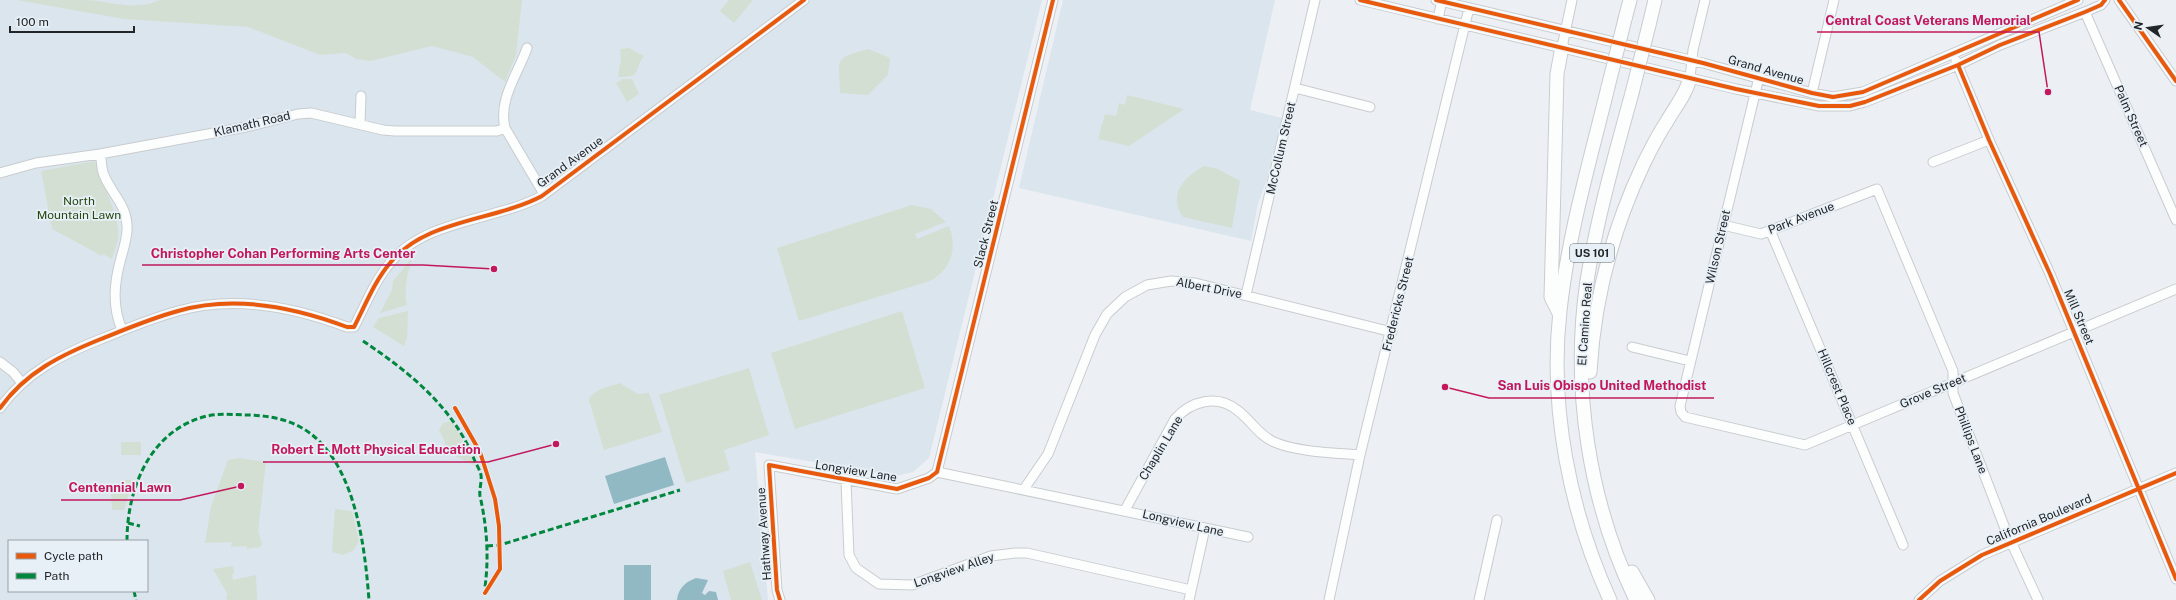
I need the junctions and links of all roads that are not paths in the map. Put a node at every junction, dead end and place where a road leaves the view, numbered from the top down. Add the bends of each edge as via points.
1 (804, 0) edge
2 (1053, 0) edge
3 (1315, 0) edge
4 (1360, 0) edge
5 (1440, 0) edge
6 (1572, 0) edge
7 (1630, 0) edge
8 (1655, 0) edge
9 (1705, 0) edge
10 (1834, 0) edge
11 (2078, 0) edge
12 (2106, 0) edge
13 (2119, 0) edge
14 (1470, 8) junction
15 (2085, 12) junction
16 (1438, 19) junction
17 (1465, 26) junction
18 (1565, 32) junction
19 (1562, 47) junction
20 (527, 48) dead end
21 (1952, 52) junction
22 (1691, 60) junction
23 (1958, 65) junction
24 (1759, 77) junction
25 (1690, 78) junction
26 (2176, 81) edge
27 (1295, 88) junction
28 (1755, 92) junction
29 (1812, 93) junction
30 (361, 96) dead end
31 (1370, 107) dead end
32 (360, 124) junction
33 (505, 128) junction
34 (1989, 140) junction
35 (100, 154) junction
36 (1933, 162) dead end
37 (0, 173) edge
38 (1877, 189) joint
39 (544, 194) junction
40 (2176, 220) edge
41 (1723, 225) junction
42 (1770, 230) junction
43 (2176, 289) edge
44 (1246, 295) junction
45 (1559, 313) junction
46 (122, 330) junction
47 (1392, 332) junction
48 (2075, 333) junction
49 (1632, 347) dead end
50 (1690, 361) junction
51 (0, 362) edge
52 (22, 383) junction
53 (1952, 383) junction
54 (0, 408) edge
55 (1585, 417) junction
56 (1685, 417) joint
57 (1853, 426) junction
58 (1360, 455) junction
59 (769, 466) joint
60 (936, 472) junction
61 (2176, 473) edge
62 (846, 481) junction
63 (1024, 489) junction
64 (2138, 489) junction
65 (1125, 510) junction
66 (1497, 520) dead end
67 (1205, 528) junction
68 (1248, 537) dead end
69 (2012, 542) junction
70 (1903, 544) dead end
71 (1593, 560) junction
72 (1619, 560) junction
73 (2176, 579) edge
74 (1191, 590) junction
75 (780, 600) edge
76 (1188, 600) edge
77 (1329, 600) edge
78 (1479, 600) edge
79 (1600, 600) edge
80 (1610, 600) edge
81 (1636, 600) edge
82 (1648, 600) edge
83 (1919, 600) edge
84 (2038, 600) edge

1 - 39 street, Grand Avenue
2 - 60 street, Slack Street
3 - 27 street, McCollum Street
4 - 16 street, Grand Avenue
5 - 14 street, Grand Avenue
5 - 16 street
6 - 18 street
7 - 45 highway, El Camino Real / US 101, bridge via 1570,244
8 - 55 highway, El Camino Real / US 101, bridge via 1599,220 1587,281 1582,341
9 - 22 street
10 - 29 street
11 - 21 street, Grand Avenue
12 - 15 street, Grand Avenue
13 - 26 street
14 - 17 street, Fredericks Street
14 - 18 street, Grand Avenue
15 - 23 street, Grand Avenue via 1990,49
15 - 40 street, Palm Street
16 - 17 street, Grand Avenue
17 - 19 street, Grand Avenue
17 - 47 street, Fredericks Street
18 - 19 street
18 - 22 street, Grand Avenue
19 - 25 street, Grand Avenue
19 - 45 highway via 1557,74 1551,297
20 - 33 street via 505,101
21 - 23 street, Mill Street
21 - 29 street, Grand Avenue via 1863,92 1833,97
22 - 24 street, Grand Avenue
22 - 25 street
23 - 28 street, Grand Avenue via 1850,106 1819,106
23 - 34 street, Mill Street
24 - 28 street, Wilson Street
24 - 29 street, Grand Avenue
25 - 28 street, Grand Avenue
25 - 55 highway via 1687,90 1643,165 1613,242 1595,320 1590,363 1591,394
27 - 31 street
27 - 44 street, McCollum Street
28 - 41 street, Wilson Street
30 - 32 street
32 - 33 street, Klamath Road via 395,131 497,131
32 - 35 street, Klamath Road via 311,113 298,114 246,127
33 - 39 street
34 - 36 street
34 - 48 street, Mill Street
35 - 37 street, Klamath Road via 32,164
35 - 46 street via 104,175 121,201 127,224 115,296 115,311
38 - 42 street, Park Avenue
38 - 53 street, Phillips Lane via 1953,371
39 - 46 street, Grand Avenue via 524,205 429,234 411,243 390,262 379,277 354,327 269,306 232,304 178,311
41 - 42 street, Park Avenue via 1761,234
41 - 50 street, Wilson Street
42 - 57 street, Hillcrest Place
43 - 48 street, Grove Street
44 - 47 street, Albert Drive
44 - 63 street, Albert Drive via 1195,283 1171,281 1147,286 1125,297 1107,314 1095,335 1048,454
45 - 71 highway, El Camino Real / US 101 via 1559,392 1566,455 1582,527
46 - 52 street via 48,363
47 - 58 street, Fredericks Street
48 - 53 street, Grove Street
48 - 64 street, Mill Street
49 - 50 street
50 - 56 street, Wilson Street via 1680,406
51 - 52 street
52 - 54 street
53 - 57 street, Grove Street
53 - 69 street, Phillips Lane via 1953,393
55 - 72 highway, El Camino Real / US 101 via 1599,495
56 - 57 street, Grove Street via 1805,445
57 - 70 street, Hillcrest Place
58 - 65 street, Chaplin Lane via 1284,446 1263,436 1230,405 1215,401 1197,403 1181,412 1175,419
58 - 77 street, Fredericks Street
59 - 62 street, Longview Lane
59 - 75 street, Hathway Avenue via 777,590
60 - 62 street, Longview Lane via 929,478 897,489
60 - 63 street, Longview Lane
61 - 64 street, California Boulevard
62 - 74 street, Longview Alley via 848,555 856,568 880,584 912,585 991,556 1027,553
63 - 65 street, Longview Lane
64 - 69 street, California Boulevard
64 - 73 street, Mill Street
65 - 67 street, Longview Lane
66 - 78 street
67 - 68 street, Longview Lane
67 - 74 street
69 - 83 street, California Boulevard via 1966,564 1940,581
69 - 84 street, Phillips Lane
71 - 79 highway via 1591,574
71 - 80 highway, El Camino Real / US 101
72 - 81 highway, El Camino Real / US 101
72 - 82 highway via 1634,574
74 - 76 street

